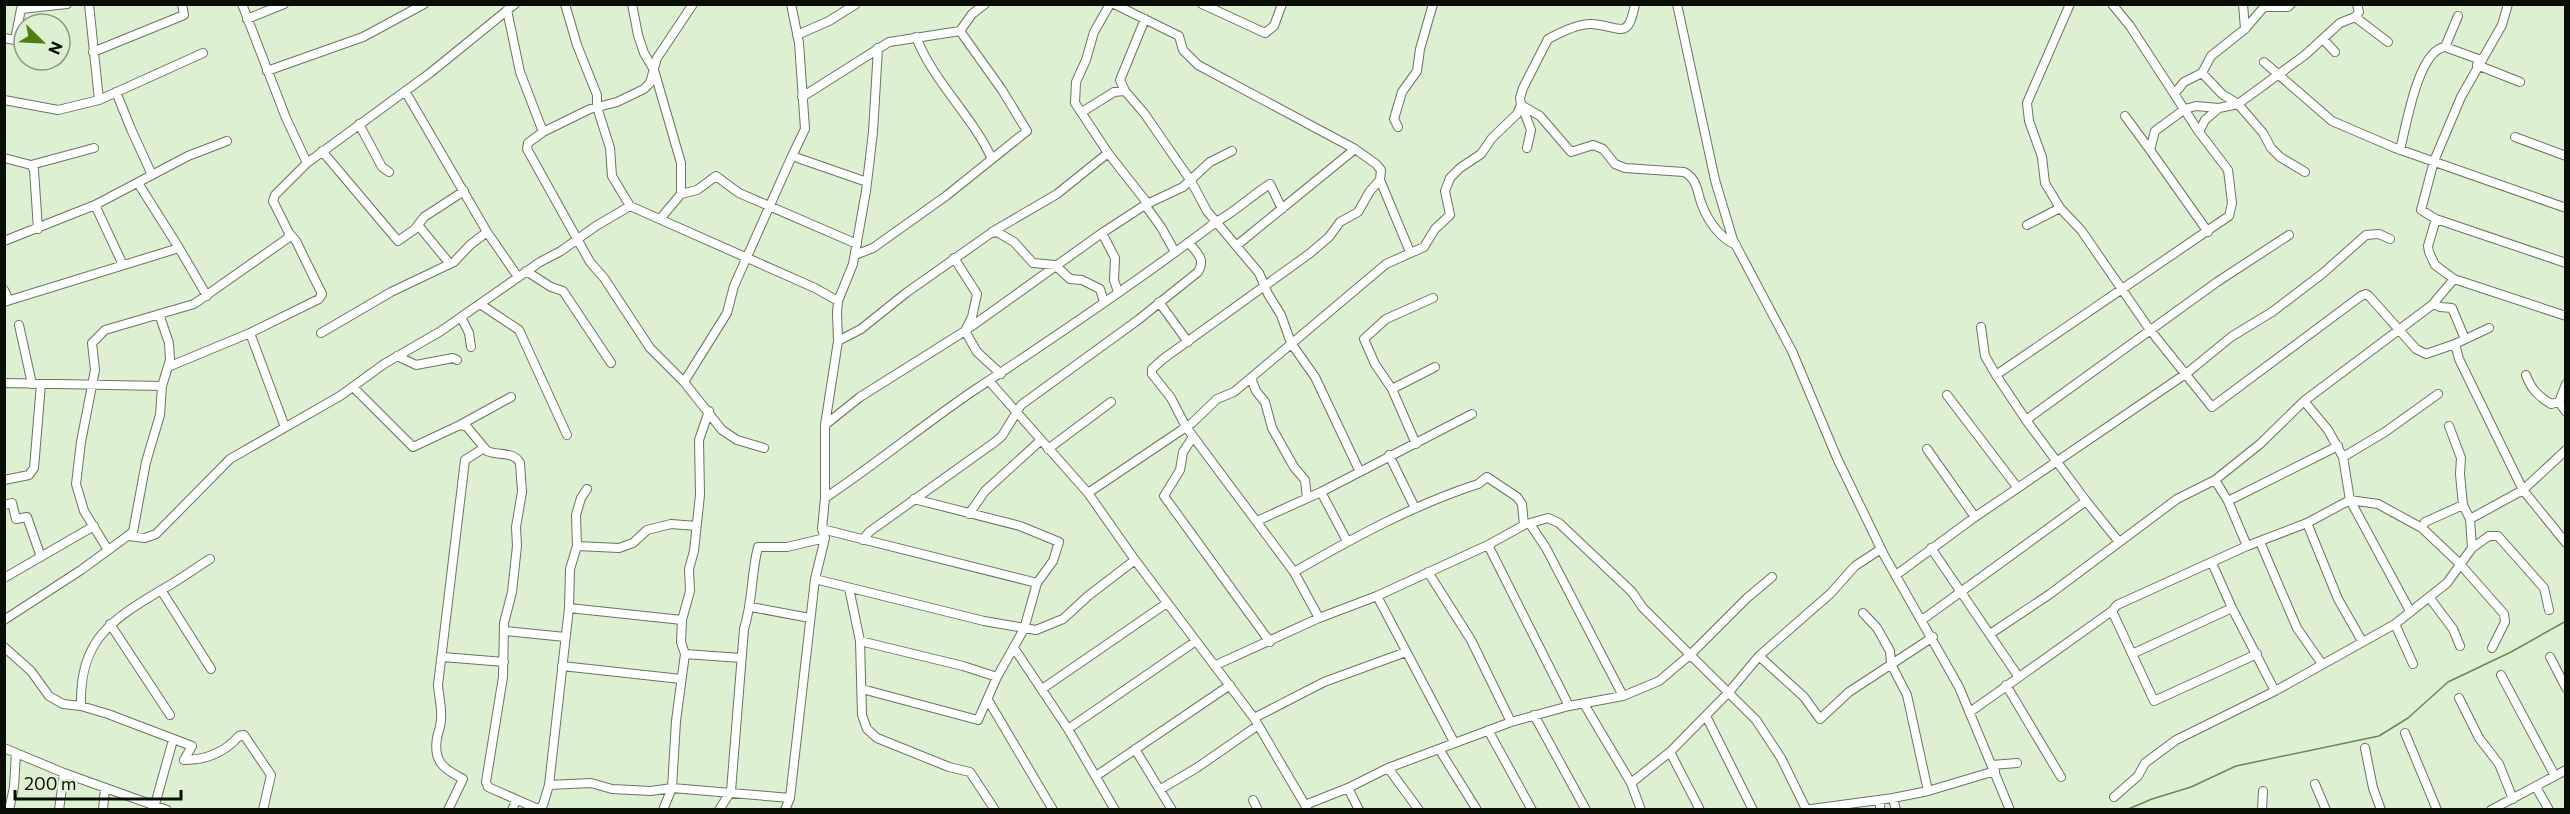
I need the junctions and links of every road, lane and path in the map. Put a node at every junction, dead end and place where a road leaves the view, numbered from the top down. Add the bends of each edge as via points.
1 (67, 4) edge
2 (89, 4) edge
3 (182, 4) edge
4 (242, 4) edge
5 (285, 4) edge
6 (515, 4) edge
7 (565, 4) edge
8 (632, 4) edge
9 (693, 4) edge
10 (791, 4) edge
11 (856, 4) edge
12 (985, 4) edge
13 (1112, 4) edge
14 (1282, 4) edge
15 (1433, 4) edge
16 (1635, 4) edge
17 (1677, 4) edge
18 (2070, 4) edge
19 (2112, 4) edge
20 (2243, 4) edge
21 (2291, 4) edge
22 (2357, 4) edge
23 (2508, 4) edge
24 (420, 5) edge
25 (1206, 6) edge
26 (507, 10) junction
27 (2458, 16) dead end
28 (2355, 17) junction
29 (247, 19) junction
30 (1145, 19) junction
31 (2245, 29) junction
32 (960, 31) junction
33 (797, 35) junction
34 (916, 37) junction
35 (4, 38) edge
36 (2323, 39) junction
37 (2388, 42) dead end
38 (2445, 47) junction
39 (878, 48) junction
40 (93, 52) junction
41 (2335, 52) dead end
42 (203, 53) dead end
43 (2264, 62) dead end
44 (2479, 63) junction
45 (654, 70) junction
46 (267, 71) junction
47 (2202, 73) junction
48 (2280, 74) junction
49 (2520, 82) dead end
50 (405, 91) junction
51 (1125, 91) junction
52 (116, 92) junction
53 (2175, 93) junction
54 (802, 97) junction
55 (4, 100) edge
56 (99, 100) junction
57 (2238, 104) junction
58 (1521, 105) junction
59 (597, 107) junction
60 (2219, 108) junction
61 (2185, 109) junction
62 (1082, 112) junction
63 (2125, 116) dead end
64 (359, 124) junction
65 (1398, 127) dead end
66 (543, 132) junction
67 (2199, 132) junction
68 (2515, 137) dead end
69 (227, 141) dead end
70 (94, 148) dead end
71 (1527, 148) dead end
72 (1355, 149) junction
73 (2150, 150) junction
74 (2400, 150) junction
75 (322, 151) junction
76 (1232, 151) dead end
77 (1108, 153) junction
78 (792, 156) junction
79 (2565, 156) edge
80 (4, 158) edge
81 (993, 159) junction
82 (2434, 161) junction
83 (307, 163) junction
84 (31, 165) junction
85 (389, 172) dead end
86 (2305, 172) dead end
87 (152, 175) junction
88 (1380, 180) junction
89 (1191, 181) junction
90 (867, 182) junction
91 (138, 183) junction
92 (464, 191) junction
93 (681, 194) junction
94 (95, 205) junction
95 (1146, 205) junction
96 (630, 206) junction
97 (768, 207) junction
98 (2060, 208) junction
99 (2565, 208) edge
100 (1282, 209) junction
101 (660, 219) junction
102 (2436, 219) junction
103 (1215, 222) junction
104 (418, 225) junction
105 (2027, 225) dead end
106 (38, 229) junction
107 (487, 232) junction
108 (2208, 232) junction
109 (289, 233) junction
110 (991, 233) junction
111 (1102, 233) junction
112 (2289, 235) dead end
113 (577, 238) junction
114 (2390, 239) dead end
115 (4, 240) edge
116 (1189, 243) junction
117 (857, 244) junction
118 (1736, 245) junction
119 (1236, 246) junction
120 (179, 248) junction
121 (1175, 252) junction
122 (1410, 252) junction
123 (855, 255) junction
124 (747, 258) junction
125 (954, 258) junction
126 (2565, 263) edge
127 (450, 264) junction
128 (123, 265) junction
129 (1055, 265) junction
130 (526, 271) junction
131 (518, 278) junction
132 (2454, 279) junction
133 (1265, 287) junction
134 (4, 290) edge
135 (2123, 290) junction
136 (1118, 292) junction
137 (207, 296) junction
138 (1433, 298) dead end
139 (7, 301) edge
140 (838, 301) junction
141 (1104, 302) junction
142 (1159, 302) junction
143 (480, 304) junction
144 (2433, 304) junction
145 (159, 314) junction
146 (2565, 316) edge
147 (461, 317) junction
148 (19, 325) dead end
149 (1981, 327) dead end
150 (2489, 328) dead end
151 (2150, 330) junction
152 (2398, 330) junction
153 (965, 331) junction
154 (250, 333) junction
155 (321, 333) dead end
156 (2465, 339) junction
157 (838, 341) junction
158 (1188, 342) junction
159 (1291, 343) junction
160 (2455, 344) junction
161 (471, 347) dead end
162 (397, 356) junction
163 (458, 360) dead end
164 (611, 363) dead end
165 (168, 367) junction
166 (1435, 367) dead end
167 (2187, 373) junction
168 (1001, 374) junction
169 (1996, 375) junction
170 (2526, 375) dead end
171 (1251, 378) junction
172 (684, 382) junction
173 (990, 382) junction
174 (4, 383) edge
175 (36, 384) junction
176 (2565, 384) edge
177 (93, 385) junction
178 (162, 386) junction
179 (353, 387) junction
180 (1392, 389) junction
181 (2438, 394) dead end
182 (1947, 395) dead end
183 (511, 397) dead end
184 (2304, 401) junction
185 (1111, 402) dead end
186 (2559, 402) junction
187 (709, 411) junction
188 (1017, 411) junction
189 (2565, 412) edge
190 (1472, 414) dead end
191 (2026, 420) junction
192 (460, 425) junction
193 (825, 425) junction
194 (2449, 426) dead end
195 (285, 427) junction
196 (1186, 427) junction
197 (567, 435) dead end
198 (1193, 437) junction
199 (1040, 441) junction
200 (1416, 444) junction
201 (2338, 447) junction
202 (484, 448) junction
203 (765, 448) dead end
204 (1048, 449) junction
205 (1927, 449) dead end
206 (2565, 450) edge
207 (1389, 455) junction
208 (2343, 457) junction
209 (2056, 460) junction
210 (1359, 470) junction
211 (4, 480) edge
212 (2215, 480) junction
213 (2018, 487) junction
214 (587, 489) dead end
215 (2523, 490) junction
216 (1321, 492) junction
217 (1088, 493) junction
218 (825, 498) junction
219 (1307, 498) junction
220 (914, 499) junction
221 (2350, 500) junction
222 (2085, 501) junction
223 (2228, 501) junction
224 (4, 505) edge
225 (2463, 505) junction
226 (1415, 508) junction
227 (969, 514) junction
228 (1975, 516) junction
229 (2469, 519) junction
230 (1257, 521) junction
231 (2307, 523) junction
232 (1527, 525) junction
233 (94, 526) junction
234 (696, 526) junction
235 (2422, 528) junction
236 (822, 529) junction
237 (129, 536) junction
238 (825, 538) junction
239 (863, 540) junction
240 (1347, 541) junction
241 (2119, 542) junction
242 (2260, 542) junction
243 (2565, 543) edge
244 (1488, 545) junction
245 (577, 546) junction
246 (2247, 546) junction
247 (1931, 548) junction
248 (2472, 548) junction
249 (1881, 549) junction
250 (108, 550) junction
251 (41, 557) junction
252 (210, 559) dead end
253 (1135, 560) junction
254 (2212, 563) junction
255 (2460, 564) junction
256 (1294, 572) junction
257 (1428, 572) junction
258 (1896, 575) junction
259 (1772, 577) dead end
260 (4, 578) edge
261 (815, 579) junction
262 (1037, 583) junction
263 (849, 588) junction
264 (161, 590) junction
265 (1961, 592) junction
266 (1377, 596) junction
267 (2429, 597) junction
268 (1167, 603) junction
269 (569, 608) junction
270 (751, 608) junction
271 (2232, 608) junction
272 (2549, 610) dead end
273 (2112, 611) junction
274 (2410, 611) junction
275 (1863, 613) dead end
276 (810, 618) junction
277 (1319, 618) junction
278 (4, 620) edge
279 (682, 620) junction
280 (1922, 620) junction
281 (110, 624) junction
282 (2396, 624) junction
283 (1024, 629) junction
284 (505, 631) junction
285 (1990, 634) junction
286 (1933, 637) junction
287 (564, 638) junction
288 (860, 641) junction
289 (1196, 641) junction
290 (2362, 641) junction
291 (1270, 642) junction
292 (2460, 646) dead end
293 (4, 647) edge
294 (1014, 648) junction
295 (2492, 648) dead end
296 (1406, 652) junction
297 (684, 654) junction
298 (1691, 654) junction
299 (2132, 654) junction
300 (2257, 654) junction
301 (1759, 656) junction
302 (443, 657) junction
303 (2550, 657) dead end
304 (741, 658) junction
305 (504, 662) junction
306 (2413, 663) dead end
307 (1892, 664) junction
308 (2322, 664) junction
309 (1216, 665) junction
310 (562, 666) junction
311 (211, 669) dead end
312 (2501, 675) dead end
313 (2018, 676) junction
314 (997, 677) junction
315 (681, 679) junction
316 (1230, 685) junction
317 (2006, 685) junction
318 (2565, 688) edge
319 (862, 689) junction
320 (1042, 689) junction
321 (2275, 690) junction
322 (1729, 692) junction
323 (1623, 696) junction
324 (2459, 698) dead end
325 (988, 700) junction
326 (1584, 704) junction
327 (81, 706) junction
328 (1569, 706) junction
329 (1970, 712) junction
330 (170, 715) dead end
331 (1534, 715) junction
332 (1706, 716) junction
333 (1255, 722) junction
334 (1511, 722) junction
335 (1068, 729) junction
336 (1488, 730) junction
337 (2405, 733) dead end
338 (172, 740) junction
339 (1454, 742) junction
340 (4, 748) edge
341 (2365, 748) dead end
342 (1136, 749) junction
343 (1439, 749) junction
344 (1670, 752) junction
345 (16, 753) junction
346 (2017, 763) dead end
347 (1388, 768) junction
348 (1993, 768) junction
349 (2565, 770) edge
350 (64, 774) junction
351 (1096, 776) junction
352 (2555, 776) junction
353 (2061, 777) dead end
354 (1631, 783) junction
355 (549, 784) junction
356 (2315, 784) dead end
357 (2536, 787) junction
358 (105, 788) junction
359 (672, 788) junction
360 (1348, 788) junction
361 (1161, 789) junction
362 (731, 791) junction
363 (1928, 791) junction
364 (2263, 791) dead end
365 (2114, 797) dead end
366 (790, 798) junction
367 (1893, 798) junction
368 (2513, 799) junction
369 (1253, 800) dead end
370 (1880, 800) junction
371 (516, 801) junction
372 (154, 807) edge
373 (1306, 807) edge
374 (1052, 809) edge
375 (1805, 809) edge
376 (9, 810) edge
377 (59, 810) edge
378 (103, 810) edge
379 (167, 810) edge
380 (263, 810) edge
381 (448, 810) edge
382 (512, 810) edge
383 (663, 810) edge
384 (719, 810) edge
385 (785, 810) edge
386 (995, 810) edge
387 (1115, 810) edge
388 (1172, 810) edge
389 (1258, 810) edge
390 (1359, 810) edge
391 (1419, 810) edge
392 (1478, 810) edge
393 (1532, 810) edge
394 (1586, 810) edge
395 (1641, 810) edge
396 (1700, 810) edge
397 (1753, 810) edge
398 (1880, 810) edge
399 (1896, 810) edge
400 (2010, 810) edge
401 (2262, 810) edge
402 (2326, 810) edge
403 (2381, 810) edge
404 (2437, 810) edge
405 (2491, 810) edge
406 (2549, 810) edge

1 - 35 street via 21,9 15,39
2 - 40 street
3 - 40 street via 184,15
4 - 29 street
5 - 29 street
6 - 26 street
7 - 59 street via 595,87
8 - 45 street via 644,54
9 - 45 street via 657,58
10 - 33 street
11 - 33 street
12 - 32 street
13 - 30 street
13 - 62 street via 1094,32 1076,82 1075,103
14 - 25 street via 1274,26 1265,33
15 - 65 street via 1417,71 1402,92 1394,119
16 - 58 street via 1627,29 1587,24 1548,39 1521,94
17 - 118 street via 1715,180
18 - 98 street via 2027,103 2042,157 2043,177
19 - 53 street
20 - 31 street
21 - 31 street via 2264,7
22 - 28 street via 2359,12
23 - 44 street via 2502,25
24 - 46 street via 363,37
26 - 50 street
26 - 66 street via 520,72
27 - 38 street
28 - 36 street via 2340,23
28 - 37 street
29 - 46 street
30 - 51 street via 1120,80
30 - 72 street via 1179,36 1191,60 1211,74
31 - 47 street via 2211,56
32 - 34 street
32 - 81 street via 1027,129
33 - 54 street
34 - 39 street
34 - 81 street via 930,70
36 - 41 street
36 - 48 street
38 - 44 street
38 - 74 street via 2433,53 2416,86
39 - 54 street
39 - 90 street
40 - 56 street
42 - 52 street
43 - 48 street
44 - 49 street
44 - 82 street
45 - 59 street via 644,88
45 - 93 street via 681,164
46 - 83 street
47 - 53 street via 2184,82
47 - 57 street
48 - 57 street
48 - 74 street via 2332,120
50 - 64 street
50 - 92 street
51 - 62 street via 1114,92
51 - 89 street
52 - 56 street
52 - 87 street
53 - 61 street
54 - 78 street via 805,129
55 - 56 street via 53,110
57 - 60 street
57 - 86 street via 2264,133 2271,148
58 - 71 street via 1531,130
58 - 118 street via 1540,117 1571,152 1593,145 1603,149 1614,164 1625,168 1690,175 1717,231
58 - 122 street via 1481,154 1452,174 1445,191 1450,215 1424,247
59 - 66 street
59 - 96 street via 610,148 612,176
60 - 61 street
60 - 67 street via 2205,120
61 - 67 street
61 - 73 street via 2155,131
62 - 77 street
63 - 73 street
64 - 75 street
64 - 85 street via 382,167
66 - 113 street via 527,148
67 - 108 street via 2228,170 2232,203 2229,216
68 - 79 street
69 - 87 street
70 - 84 street
72 - 88 street via 1381,170
72 - 100 street
73 - 108 street
74 - 82 street
75 - 83 street
75 - 104 street via 398,241
76 - 89 street via 1210,162
77 - 95 street
77 - 110 street via 1057,194
78 - 90 street
78 - 97 street
80 - 84 street
81 - 123 street via 873,248
82 - 99 street
82 - 102 street via 2421,210
83 - 109 street via 273,201
84 - 106 street
87 - 91 street
88 - 122 street
88 - 133 street via 1358,212 1340,222 1329,237
89 - 95 street
89 - 103 street
90 - 117 street
91 - 94 street
91 - 120 street
92 - 104 street via 423,217
92 - 107 street
93 - 97 street via 697,190 716,176
93 - 101 street
94 - 106 street
94 - 128 street
95 - 111 street
95 - 121 street
96 - 101 street
96 - 113 street
97 - 117 street
97 - 124 street
98 - 105 street
98 - 135 street via 2081,230
100 - 103 street via 1270,184
100 - 119 street
101 - 124 street
102 - 126 street
102 - 132 street via 2429,252 2435,265
103 - 116 street
103 - 119 street
104 - 127 street
106 - 115 street
107 - 127 street
107 - 131 street
108 - 135 street
109 - 137 street via 288,238
109 - 154 street via 322,294
110 - 125 street
110 - 129 street via 1003,234 1033,263
111 - 129 street
111 - 136 street via 1115,258
112 - 151 street
113 - 130 street
113 - 172 street via 650,348
114 - 167 street via 2379,234 2366,235 2322,274 2231,337
116 - 121 street
116 - 142 street via 1203,265
117 - 123 street
118 - 249 street via 1792,351
119 - 133 street via 1254,264
120 - 128 street
120 - 137 street
121 - 136 street
122 - 159 street via 1386,264
123 - 140 street
124 - 140 street
124 - 172 street via 727,313
125 - 153 street via 977,294
125 - 157 street
127 - 155 street via 391,292
128 - 139 street
129 - 141 street via 1070,279 1083,280 1100,289
129 - 153 street
130 - 131 street
130 - 164 street via 563,291
131 - 143 street
132 - 144 street
132 - 146 street
133 - 158 street
133 - 159 street
134 - 139 street
135 - 151 street
135 - 169 street
136 - 141 street
137 - 145 street
138 - 180 street via 1386,319 1364,339
140 - 157 street
141 - 168 street
142 - 158 street
142 - 188 street
143 - 147 street
143 - 197 street via 519,330
144 - 152 street
144 - 156 street via 2452,308
145 - 165 street via 171,352
145 - 177 street via 105,330 92,343
147 - 161 street
147 - 162 street
148 - 175 street
149 - 169 street via 1985,356
150 - 156 street
151 - 167 street
151 - 191 street
152 - 160 street via 2426,354
152 - 167 street via 2366,294 2212,407
152 - 184 street
153 - 168 street via 977,352
153 - 193 street via 860,397
154 - 165 street
154 - 195 street
156 - 160 street
157 - 193 street
158 - 196 street via 1152,369
159 - 171 street
159 - 210 street via 1314,377
160 - 215 street
162 - 163 street via 416,365
162 - 179 street
165 - 178 street
166 - 180 street
167 - 209 street
168 - 173 street
169 - 191 street
170 - 186 street via 2539,397 2551,404
171 - 196 street via 1217,399
171 - 219 street via 1265,402 1272,428 1305,480
172 - 187 street
173 - 188 street
173 - 218 street
174 - 175 street
175 - 177 street
175 - 211 street via 34,468 29,475
176 - 186 street
177 - 178 street
177 - 233 street via 76,484 84,511
178 - 237 street via 160,415 146,462 135,526
179 - 192 street via 413,447
179 - 195 street
180 - 200 street
181 - 208 street
182 - 213 street
183 - 192 street
184 - 201 street
184 - 212 street
185 - 204 street
186 - 189 street
187 - 203 street via 732,437
187 - 234 street via 699,440
188 - 199 street
188 - 220 street via 995,442
190 - 200 street
191 - 209 street
192 - 202 street via 467,427
193 - 218 street
194 - 225 street via 2461,458
195 - 237 street via 230,459 156,534 146,538
196 - 198 street
196 - 217 street
198 - 230 street
198 - 291 street via 1164,496
199 - 204 street
199 - 227 street via 985,491
200 - 207 street
201 - 208 street
201 - 223 street
202 - 284 street via 494,454 513,456 520,463 522,492
202 - 302 street via 465,460
204 - 217 street
205 - 228 street
206 - 215 street
207 - 210 street
207 - 226 street
208 - 221 street
209 - 213 street
209 - 222 street
210 - 216 street
212 - 223 street
212 - 241 street via 2177,499
213 - 228 street
214 - 245 street via 576,515
215 - 229 street
215 - 243 street
216 - 219 street
216 - 240 street
217 - 253 street
218 - 236 street
219 - 230 street
220 - 227 street
220 - 239 street via 868,532
221 - 231 street
221 - 235 street via 2378,504
221 - 274 street
222 - 241 street
222 - 265 street
223 - 246 street
224 - 251 street via 12,503 16,519 27,517
225 - 229 street
225 - 235 street via 2425,522
226 - 232 street via 1478,484 1486,477 1517,496
226 - 240 street
227 - 262 street via 1020,526 1059,542 1053,561
228 - 247 street
229 - 248 street
230 - 256 street
231 - 242 street
231 - 290 street via 2338,599
232 - 244 street
232 - 298 street via 1548,518 1559,523
232 - 323 street via 1546,548
233 - 250 street
233 - 251 street
234 - 245 street via 671,525 647,530 633,543 619,548
234 - 279 street via 689,569 690,591
235 - 255 street
236 - 238 street
236 - 239 street
237 - 250 street
238 - 261 street
238 - 270 street via 787,547 758,547
239 - 262 street
240 - 256 street
241 - 285 street
242 - 246 street
242 - 308 street via 2297,628
244 - 257 street
244 - 328 street
245 - 269 street via 570,569
246 - 254 street
247 - 258 street
247 - 265 street
248 - 255 street
248 - 272 street via 2489,536 2498,536 2544,588
249 - 258 street
249 - 301 street via 1856,566
250 - 278 street
251 - 260 street
252 - 264 street
253 - 268 street
253 - 283 street via 1063,619 1036,630
254 - 271 street
254 - 273 street via 2117,605
255 - 267 street via 2447,584
255 - 295 street via 2506,618
256 - 277 street
257 - 266 street
257 - 334 street via 1471,640
258 - 280 street
259 - 298 street
261 - 263 street
261 - 276 street
262 - 283 street
263 - 283 street
263 - 288 street
264 - 281 street
264 - 311 street
265 - 280 street
265 - 285 street
266 - 277 street
266 - 296 street
267 - 274 street
267 - 292 street via 2453,629
268 - 289 street
268 - 320 street
269 - 279 street
269 - 287 street
270 - 276 street
270 - 304 street
271 - 299 street
271 - 300 street
273 - 299 street
273 - 313 street
274 - 282 street
275 - 307 street via 1890,651
276 - 366 street
277 - 291 street
279 - 297 street
280 - 286 street
281 - 327 street via 92,647 80,682
281 - 330 street
282 - 290 street
282 - 306 street
283 - 294 street
284 - 287 street
284 - 305 street
285 - 313 street
286 - 307 street
286 - 329 street
287 - 310 street
288 - 314 street
288 - 319 street
289 - 309 street
289 - 335 street
290 - 308 street
291 - 309 street
293 - 327 street via 31,671 49,696 63,704
294 - 314 street
294 - 320 street
296 - 333 street via 1324,682
296 - 339 street
297 - 304 street
297 - 315 street
298 - 322 street
298 - 323 street via 1659,681
299 - 300 street via 2154,701
300 - 321 street
301 - 307 street via 1804,697 1820,719 1849,692
301 - 322 street
302 - 305 street
302 - 381 street via 438,685 441,726 436,746 441,765 463,779
303 - 318 street
304 - 362 street
305 - 371 street via 501,703 486,782 488,787
307 - 363 street via 1907,695
308 - 321 street
309 - 316 street
310 - 315 street
310 - 355 street
312 - 352 street
313 - 317 street
314 - 325 street
315 - 359 street
316 - 333 street
316 - 342 street
317 - 329 street
317 - 353 street
319 - 325 street via 978,720
319 - 386 street via 862,715 867,729 877,738 970,772
320 - 335 street
321 - 365 street via 2176,740 2145,762 2138,776
322 - 332 street
322 - 375 street via 1762,730
323 - 326 street
324 - 368 street via 2479,738 2499,764
325 - 374 street
326 - 328 street
326 - 354 street
327 - 338 street
328 - 331 street
329 - 348 street
331 - 334 street
331 - 394 street
332 - 344 street
332 - 397 street
333 - 361 street via 1198,767
333 - 373 street
334 - 336 street
335 - 351 street
336 - 339 street
336 - 393 street
337 - 404 street
338 - 372 street
338 - 380 street via 192,746 184,760 202,760 230,747 244,735 272,774
339 - 343 street
340 - 345 street
341 - 403 street
342 - 351 street
342 - 361 street
343 - 347 street
343 - 392 street
344 - 354 street
344 - 396 street
345 - 350 street
345 - 376 street
346 - 348 street
347 - 360 street
347 - 391 street
348 - 363 street
348 - 400 street
349 - 352 street
350 - 358 street
350 - 377 street
351 - 387 street
352 - 357 street
354 - 395 street
355 - 359 street via 591,783 612,789 651,791
355 - 371 street via 540,808
356 - 402 street
357 - 368 street
357 - 406 street
358 - 372 street
358 - 378 street
359 - 362 street
359 - 383 street
360 - 373 street
360 - 390 street
361 - 388 street
362 - 366 street
362 - 384 street
363 - 367 street
364 - 401 street
366 - 385 street
367 - 370 street
367 - 399 street
368 - 405 street
369 - 389 street
370 - 375 street
370 - 398 street
371 - 382 street
372 - 379 street

